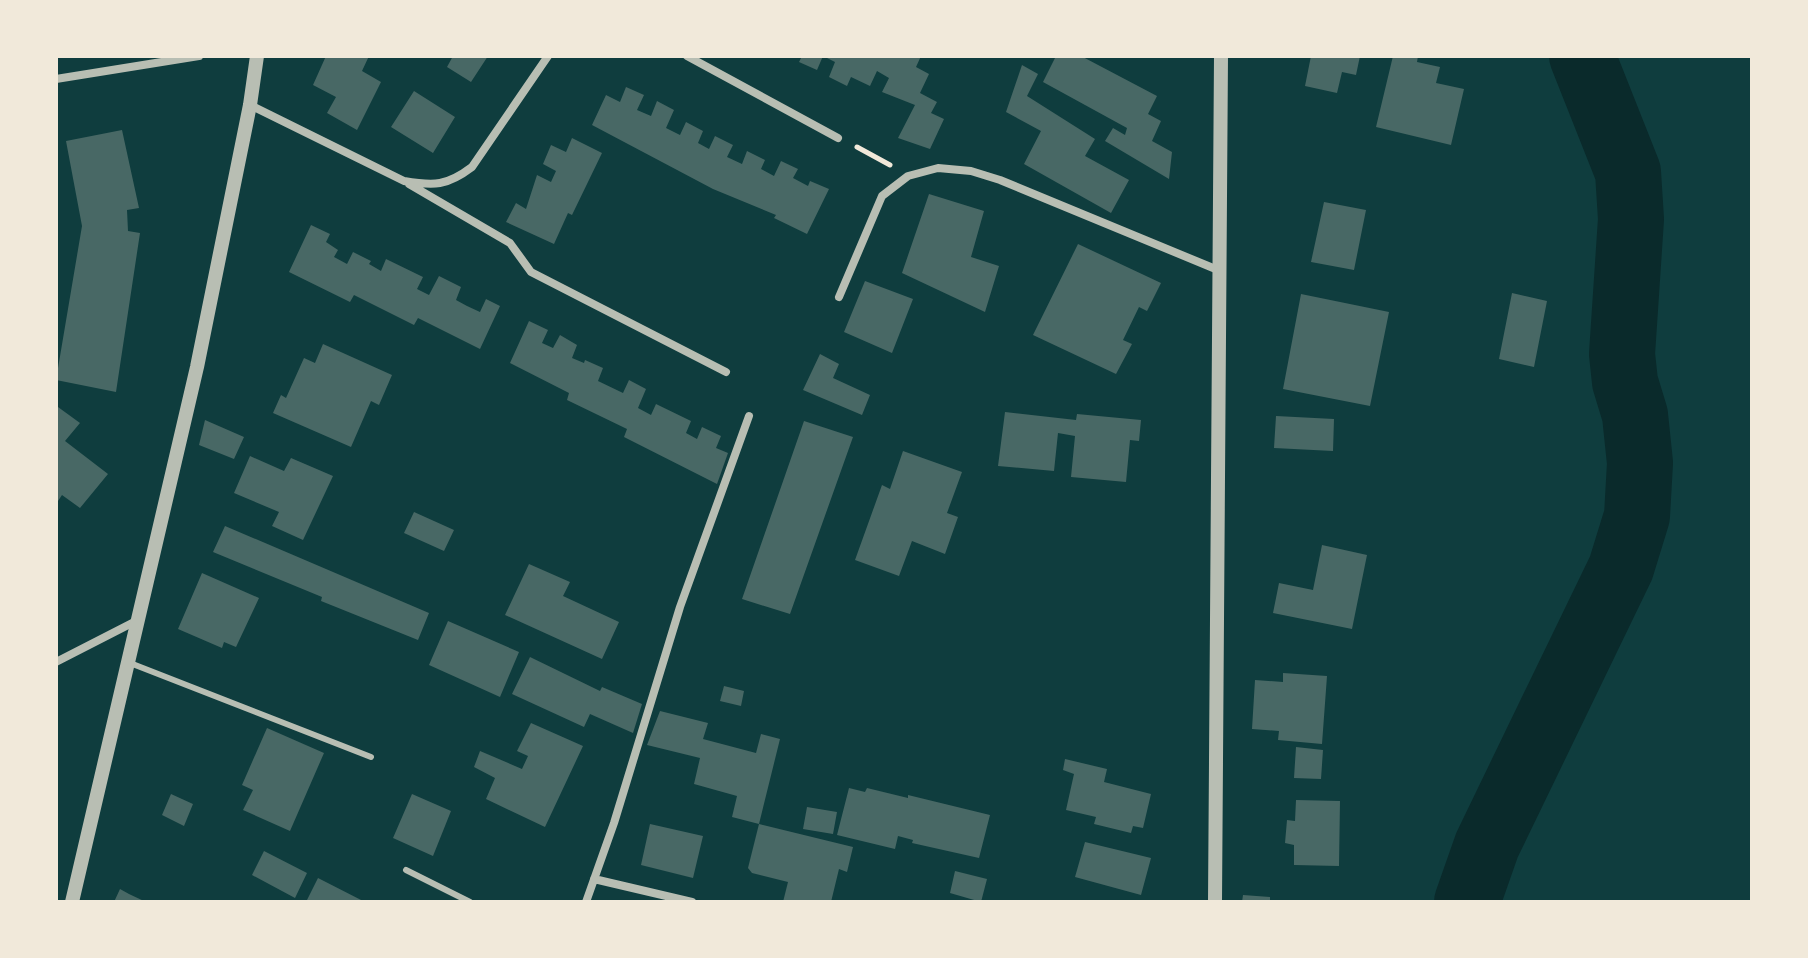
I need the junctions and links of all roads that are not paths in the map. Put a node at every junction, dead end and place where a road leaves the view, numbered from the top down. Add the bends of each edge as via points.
1 (199, 56) edge
2 (257, 56) edge
3 (548, 56) edge
4 (687, 56) edge
5 (1221, 56) edge
6 (56, 79) edge
7 (250, 105) junction
8 (838, 138) road end
9 (404, 181) junction
10 (1218, 270) junction
11 (839, 297) dead end
12 (726, 372) dead end
13 (749, 416) dead end
14 (139, 620) junction
15 (56, 662) edge
16 (130, 663) junction
17 (371, 757) dead end
18 (406, 870) dead end
19 (594, 879) junction
20 (72, 902) edge
21 (470, 902) edge
22 (586, 902) edge
23 (692, 902) edge
24 (1215, 902) edge

1 - 6 street
2 - 7 street
3 - 9 street via 472,167 455,180 431,185
4 - 8 street
5 - 10 street
7 - 9 street
7 - 14 street
9 - 12 street via 510,243 531,272
10 - 11 street via 971,171 938,168 908,176 882,196
10 - 24 street
13 - 19 street via 680,607
14 - 15 street
14 - 16 street
16 - 17 lane
16 - 20 street
18 - 21 lane
19 - 22 street
19 - 23 street

